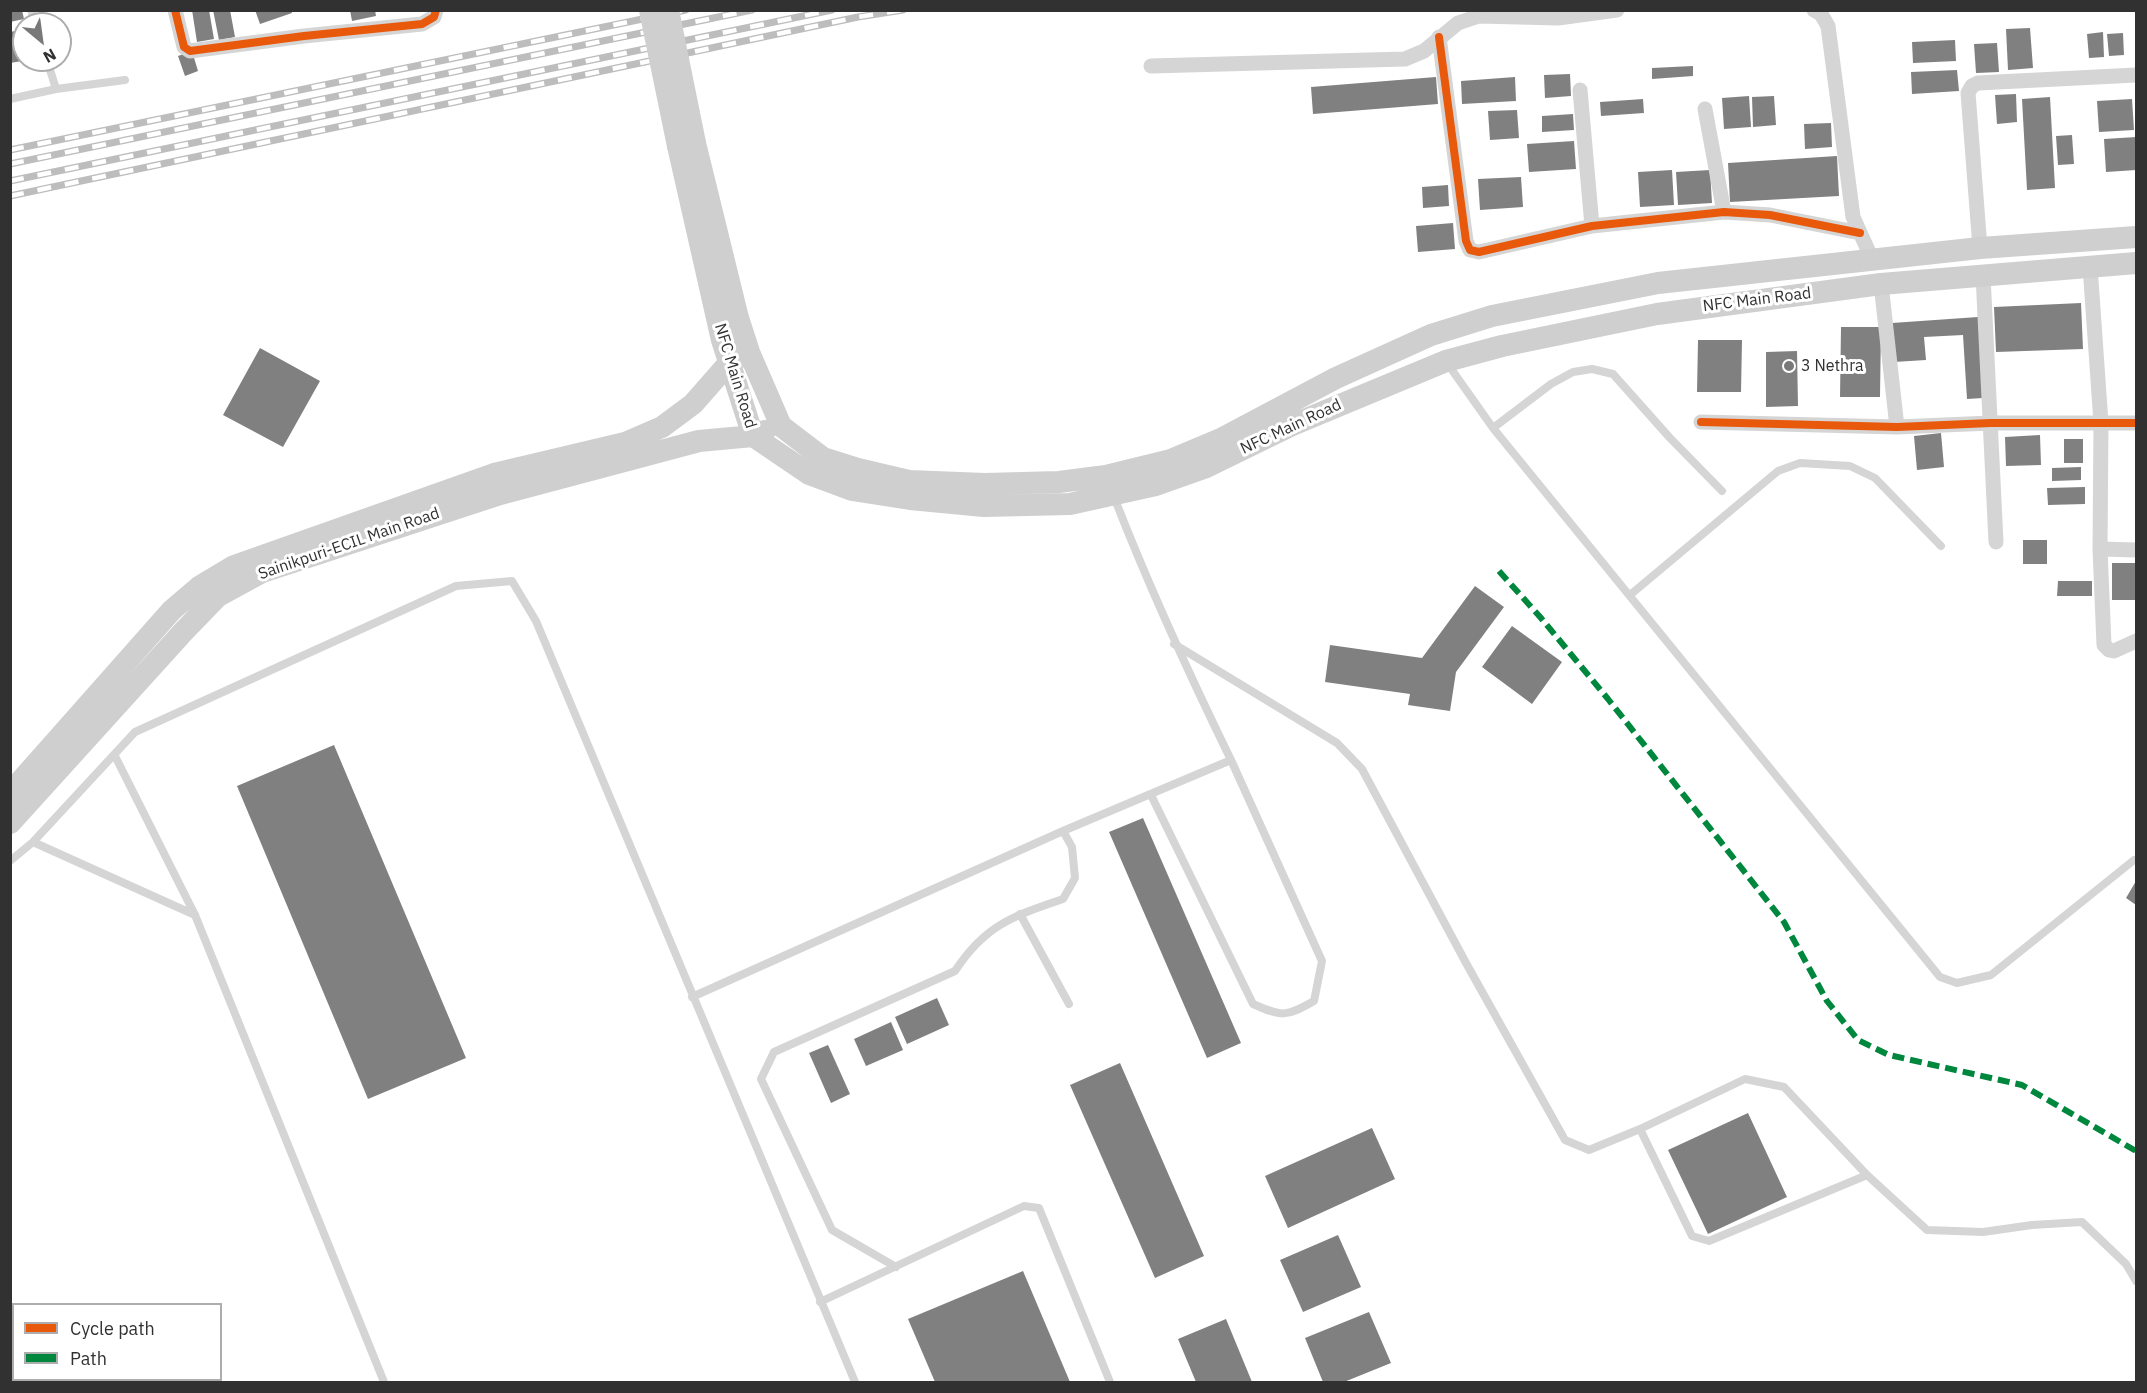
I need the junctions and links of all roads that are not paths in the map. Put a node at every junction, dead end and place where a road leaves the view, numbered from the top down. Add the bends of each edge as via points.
1 (175, 10) edge
2 (436, 10) edge
3 (650, 10) edge
4 (668, 10) edge
5 (1617, 10) edge
6 (1814, 10) edge
7 (1439, 37) junction
8 (1151, 66) dead end
9 (51, 72) edge
10 (2136, 75) edge
11 (125, 80) dead end
12 (56, 89) junction
13 (1580, 90) dead end
14 (10, 99) edge
15 (1705, 109) dead end
16 (686, 144) junction
17 (1724, 212) junction
18 (1592, 226) junction
19 (1860, 233) junction
20 (2136, 237) edge
21 (1980, 248) junction
22 (1872, 259) junction
23 (2136, 263) edge
24 (2090, 266) junction
25 (1983, 275) junction
26 (1881, 284) junction
27 (749, 352) junction
28 (1446, 361) junction
29 (729, 363) junction
30 (1701, 422) dead end
31 (1991, 423) junction
32 (2102, 423) junction
33 (2136, 423) edge
34 (781, 426) junction
35 (1897, 427) junction
36 (1494, 428) junction
37 (753, 436) junction
38 (1722, 491) dead end
39 (1113, 495) junction
40 (1996, 542) dead end
41 (1941, 546) dead end
42 (2100, 549) junction
43 (2136, 550) edge
44 (1629, 595) junction
45 (2136, 641) edge
46 (1174, 644) junction
47 (115, 756) junction
48 (1231, 760) junction
49 (10, 793) edge
50 (1151, 795) junction
51 (10, 823) edge
52 (1063, 831) junction
53 (33, 842) junction
54 (10, 861) edge
55 (2134, 861) dead end
56 (1020, 914) junction
57 (195, 915) junction
58 (692, 997) junction
59 (1069, 1004) dead end
60 (1640, 1129) junction
61 (1867, 1175) junction
62 (896, 1267) junction
63 (2136, 1281) edge
64 (820, 1302) junction
65 (384, 1383) edge
66 (855, 1383) edge
67 (1110, 1383) edge

1 - 2 street via 184,47 190,51 422,24 435,17
3 - 16 main road, bridge
4 - 16 main road, bridge
5 - 7 street via 1558,18 1479,16 1458,23
6 - 19 street via 1828,26 1853,217
7 - 8 street via 1424,51 1405,59
7 - 18 street via 1470,250 1479,252
9 - 12 lane
10 - 21 street via 1972,86 1968,93
11 - 12 lane
12 - 14 lane
13 - 18 street
15 - 17 street
16 - 27 main road, NFC Main Road
16 - 29 main road, NFC Main Road
17 - 18 street
17 - 19 street via 1770,215
19 - 22 street
20 - 21 main road, NFC Main Road
21 - 22 main road, NFC Main Road
22 - 34 main road, NFC Main Road via 1658,283 1492,316 1431,335 1171,460 1106,476 985,484 909,481 823,458
23 - 24 main road, NFC Main Road
24 - 25 main road, NFC Main Road
24 - 32 street
25 - 26 main road, NFC Main Road
25 - 31 street
26 - 28 main road, NFC Main Road via 1657,314
26 - 35 street
27 - 29 main road, Sainikpuri-ECIL Main Road
27 - 34 main road, NFC Main Road
28 - 36 lane
28 - 39 main road, NFC Main Road via 1292,424 1204,468
29 - 37 main road, NFC Main Road
29 - 49 main road, Sainikpuri-ECIL Main Road via 693,404 662,427 626,443 494,474 225,571 172,610
30 - 35 street
31 - 32 street
31 - 35 street
31 - 40 street
32 - 33 street
32 - 42 street
34 - 37 main road, Sainikpuri-ECIL Main Road
36 - 38 lane via 1573,372 1592,369 1614,374
36 - 44 lane
37 - 39 main road, NFC Main Road via 808,474 876,493 984,506 1070,504
37 - 51 main road, Sainikpuri-ECIL Main Road via 699,441 500,494 262,572 218,596
39 - 46 lane
41 - 44 lane via 1875,478 1850,466 1800,463 1778,471
42 - 43 street
42 - 45 street via 2104,645 2114,651
44 - 55 lane via 1941,977 1957,983 1991,975
46 - 48 lane
46 - 60 lane via 1337,743 1362,769 1564,1140 1589,1150
47 - 53 lane
47 - 57 lane
47 - 58 lane via 135,732 456,586 512,581 536,621
48 - 50 lane
48 - 50 lane via 1322,961 1314,1001 1296,1011 1276,1014 1253,1004
50 - 52 lane
52 - 56 lane via 1072,847 1075,878 1063,900
52 - 58 lane
53 - 54 lane
53 - 57 lane
56 - 59 lane
56 - 62 lane via 992,929 969,949 955,971 774,1052 761,1079 832,1230
57 - 65 lane
58 - 64 lane
60 - 61 lane via 1745,1079 1784,1087
60 - 61 lane via 1692,1236 1709,1241
61 - 63 lane via 1927,1230 1983,1232 2082,1222 2126,1264
62 - 64 lane
62 - 67 lane via 1024,1206 1039,1208
64 - 66 lane

